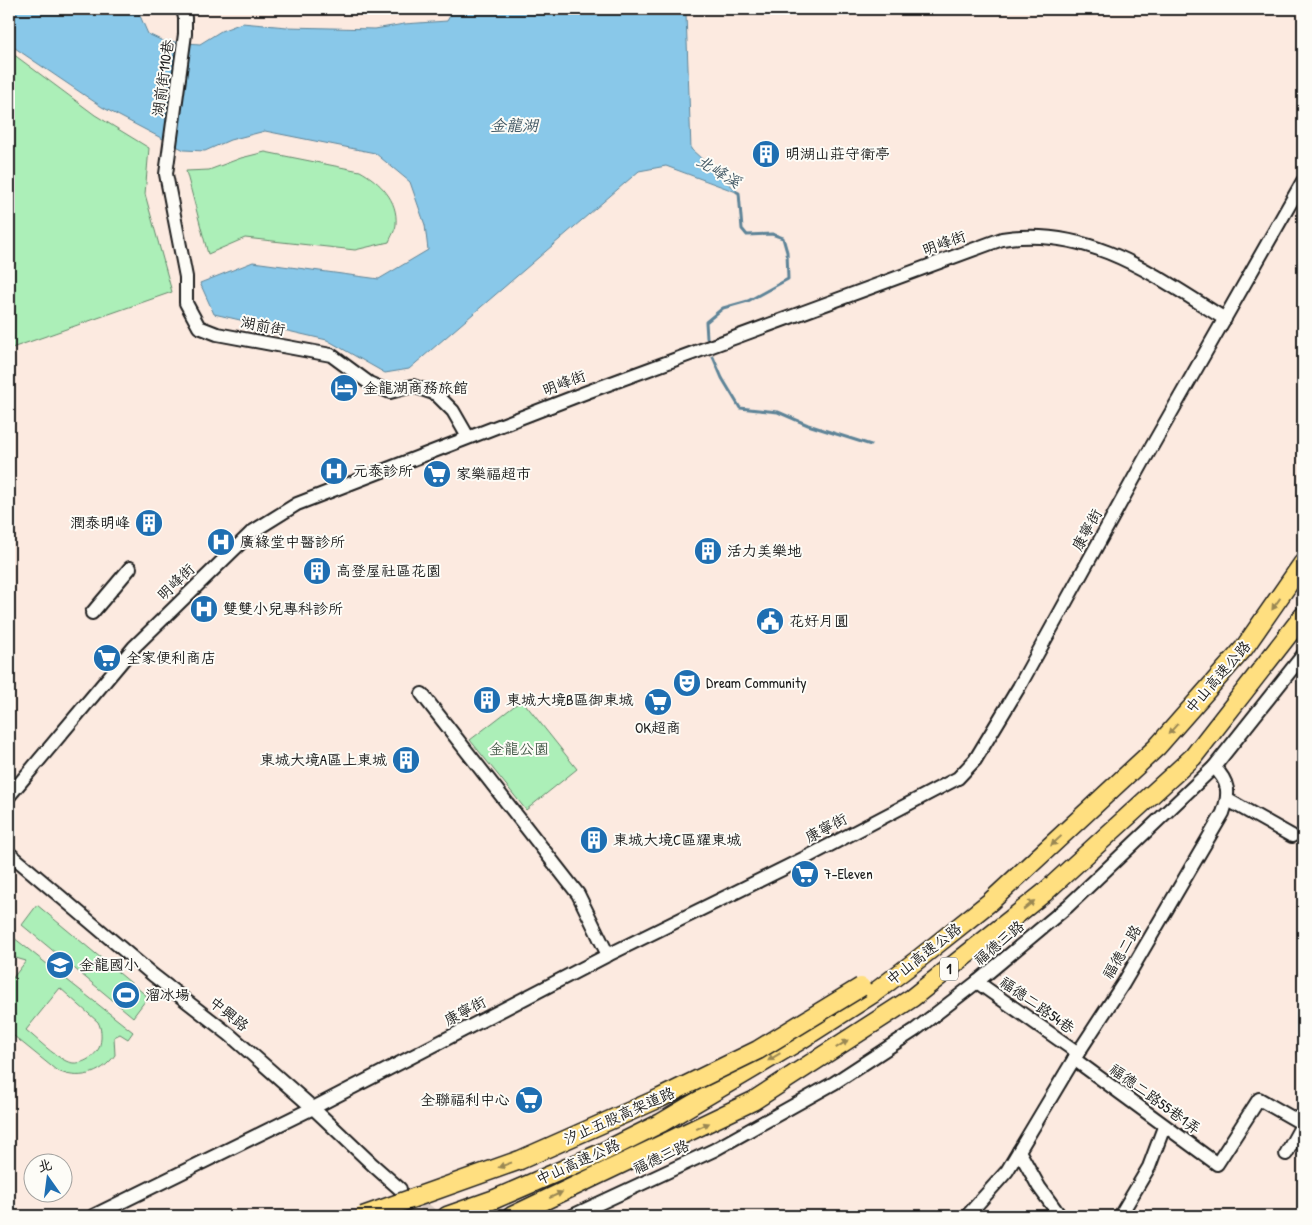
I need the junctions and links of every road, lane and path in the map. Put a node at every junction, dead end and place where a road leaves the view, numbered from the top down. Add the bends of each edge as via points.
1 (183, 9) edge
2 (169, 151) joint
3 (1303, 181) edge
4 (1225, 319) junction
5 (468, 437) junction
6 (1303, 563) edge
7 (130, 568) dead end
8 (92, 613) dead end
9 (1303, 616) edge
10 (1303, 655) edge
11 (422, 694) dead end
12 (1214, 767) junction
13 (9, 796) edge
14 (1228, 800) junction
15 (1292, 836) dead end
16 (9, 853) edge
17 (957, 928) junction
18 (608, 955) junction
19 (977, 982) junction
20 (1076, 1056) junction
21 (313, 1108) junction
22 (1303, 1123) edge
23 (1164, 1127) junction
24 (1019, 1151) junction
25 (1286, 1154) dead end
26 (400, 1189) tunnel mouth
27 (93, 1216) edge
28 (363, 1216) edge
29 (447, 1216) edge
30 (512, 1216) edge
31 (572, 1216) edge
32 (967, 1216) edge
33 (1060, 1216) edge
34 (1120, 1216) edge

1 - 2 street, 湖前街110巷 via 185,34
2 - 5 street, 湖前街 via 166,174 186,277 186,303 199,327 216,334 331,355 369,383 390,392 413,386 436,394 452,411
3 - 4 street, 康寧街
4 - 5 street, 明峰街 via 1143,268 1095,246 1024,236 993,242
4 - 18 street, 康寧街 via 1142,462 1020,687 967,770 958,778 809,856
5 - 13 street, 明峰街 via 297,504 252,532 134,647
6 -> 17 highway, 中山高速公路 / 1 via 1244,648 1157,747
7 - 8 street
30 -> 9 highway, 中山高速公路 / 1 via 753,1102 912,998 1044,893 1193,757
10 - 12 street, 福德三路
11 - 18 street via 578,894
12 - 14 street via 1223,776
12 - 19 street, 福德三路 via 1068,906
14 - 15 street
14 - 20 street, 福德二路 via 1123,984
16 - 21 street, 中興路 via 153,975 230,1035
17 -> 28 highway, 汐止五股高架道路 / 1, bridge via 758,1050 660,1098 520,1160
17 -> 29 highway, 中山高速公路 / 1 via 874,993 661,1123 599,1154
18 - 21 street, 康寧街
19 - 20 street, 福德二路54巷
19 - 31 street, 福德三路 via 915,1030 827,1088 689,1163
20 - 23 street, 福德二路55巷1弄
20 - 24 street, 福德二路
21 - 26 street, 中興路
21 - 27 street, 康寧街
22 - 23 street, 福德二路55巷1弄 via 1259,1099 1217,1164
22 - 25 street
23 - 34 street via 1149,1167
24 - 32 street, 福德二路 via 1007,1171
24 - 33 street

